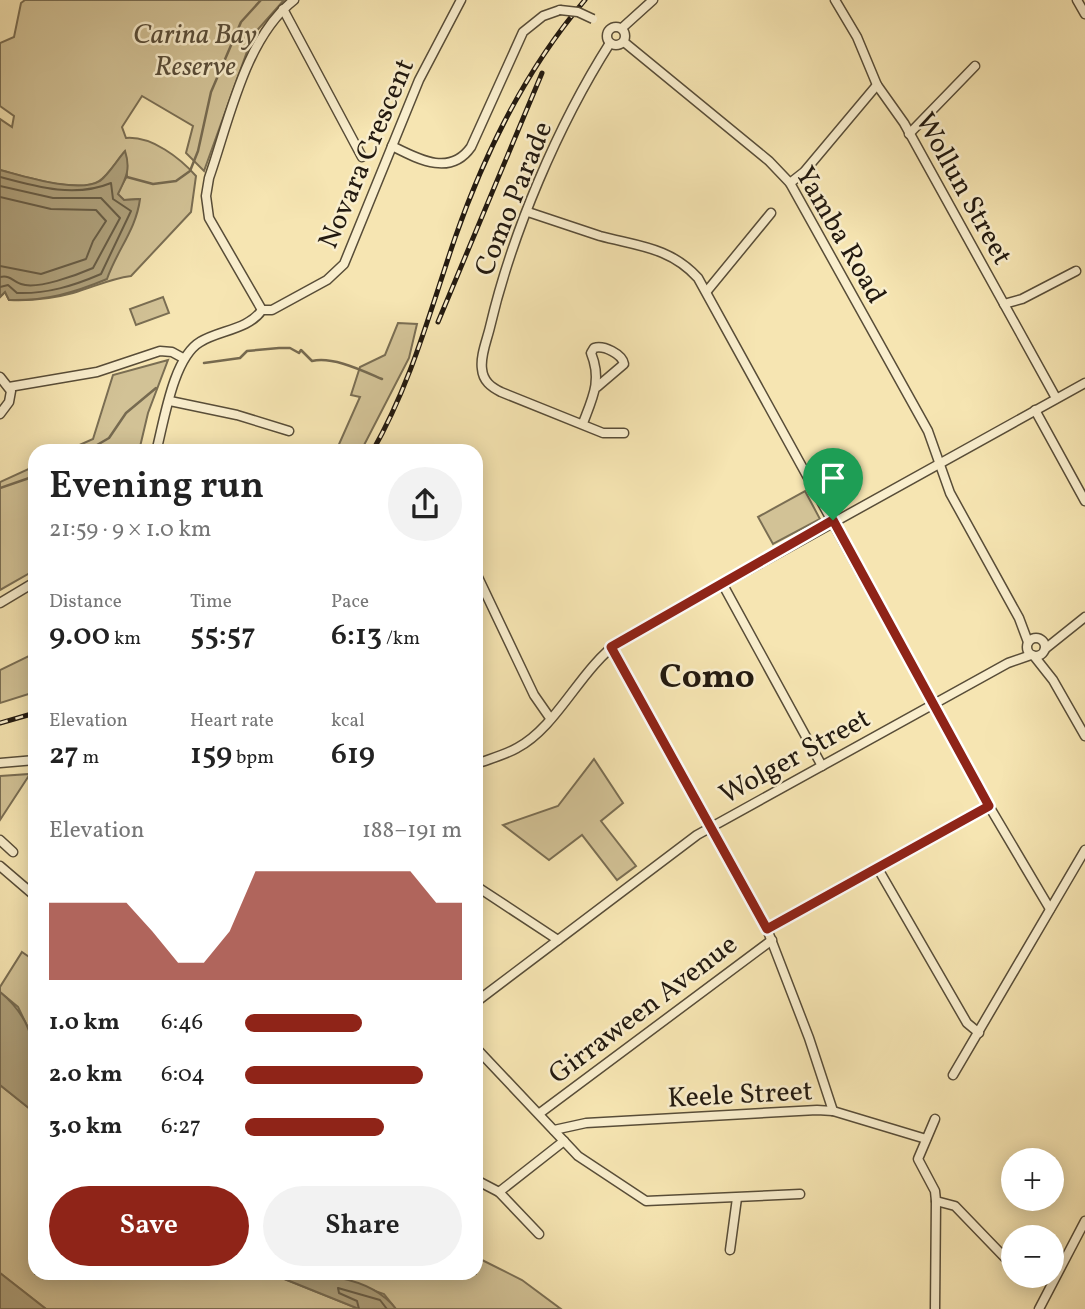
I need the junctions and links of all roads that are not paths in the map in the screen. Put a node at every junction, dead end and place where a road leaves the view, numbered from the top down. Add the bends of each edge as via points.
1 (294, 0) edge
2 (461, 0) edge
3 (653, 0) edge
4 (835, 0) edge
5 (1077, 0) edge
6 (283, 9) junction
7 (1085, 14) edge
8 (622, 28) junction
9 (608, 31) junction
10 (624, 42) junction
11 (610, 43) junction
12 (975, 66) dead end
13 (877, 85) junction
14 (909, 134) junction
15 (392, 146) junction
16 (362, 157) dead end
17 (790, 183) junction
18 (528, 212) junction
19 (771, 213) dead end
20 (1076, 271) dead end
21 (707, 291) junction
22 (1004, 304) junction
23 (262, 310) junction
24 (183, 358) junction
25 (0, 377) edge
26 (1085, 383) edge
27 (9, 387) junction
28 (597, 387) junction
29 (1056, 398) junction
30 (170, 401) junction
31 (1035, 410) junction
32 (0, 414) edge
33 (583, 423) junction
34 (289, 431) dead end
35 (624, 433) dead end
36 (158, 444) edge
37 (939, 462) junction
38 (1085, 500) edge
39 (833, 520) junction
40 (722, 583) junction
41 (28, 586) edge
42 (483, 588) edge
43 (0, 603) edge
44 (1085, 617) edge
45 (1063, 632) junction
46 (1033, 641) junction
47 (611, 647) junction
48 (1044, 650) junction
49 (1033, 655) junction
50 (1008, 663) junction
51 (1053, 680) junction
52 (933, 704) junction
53 (550, 718) junction
54 (1085, 736) edge
55 (28, 761) edge
56 (483, 761) edge
57 (0, 763) edge
58 (822, 766) junction
59 (989, 806) junction
60 (710, 827) junction
61 (0, 840) edge
62 (1085, 850) edge
63 (13, 852) dead end
64 (0, 866) edge
65 (877, 867) junction
66 (28, 890) edge
67 (483, 891) edge
68 (1050, 909) junction
69 (767, 929) junction
70 (558, 940) junction
71 (772, 940) junction
72 (483, 997) edge
73 (979, 1033) junction
74 (483, 1055) edge
75 (953, 1075) dead end
76 (833, 1111) junction
77 (540, 1113) junction
78 (935, 1119) dead end
79 (554, 1130) junction
80 (926, 1139) junction
81 (564, 1141) junction
82 (483, 1184) edge
83 (499, 1192) junction
84 (800, 1194) dead end
85 (737, 1198) junction
86 (936, 1201) junction
87 (1085, 1221) edge
88 (539, 1234) dead end
89 (730, 1250) dead end
90 (1001, 1254) edge
91 (935, 1309) edge
92 (1039, 1309) edge

1 - 6 street
2 - 15 street, Novara Crescent via 429,57
3 - 8 street
4 - 13 street, Wollun Street
5 - 7 street
6 - 16 street
6 - 23 street via 255,50 206,196 209,218
8 - 9 street
8 - 10 street
9 - 11 street
9 - 15 street, bridge via 578,12 560,10 535,20 523,32 471,147 461,158 431,163
10 - 11 street
10 - 17 street, Yamba Road via 769,160
11 - 18 street, Como Parade via 578,96
12 - 14 street
13 - 14 street, Wollun Street
13 - 17 street
14 - 22 street, Wollun Street
15 - 23 street, Novara Crescent via 340,270 272,310
17 - 37 street, Yamba Road via 928,431
18 - 21 street via 661,250 688,267
18 - 33 street, Como Parade via 498,292 482,362 485,379 501,392
19 - 21 street
20 - 22 street
21 - 39 street
22 - 29 street, Wollun Street
23 - 24 street, Novara Crescent via 251,321 198,343
24 - 27 street via 166,350 97,372
24 - 30 street
25 - 27 street
26 - 29 street
27 - 32 street via 11,397
28 - 28 street via 591,353 600,346 620,356 624,364
28 - 33 street
29 - 31 street
30 - 34 street
30 - 36 street
31 - 37 street
31 - 38 street
33 - 35 street via 609,434
37 - 39 street
37 - 46 street, Yamba Road via 950,493
39 - 40 street
39 - 52 street
40 - 47 street
40 - 58 street
41 - 43 street
42 - 53 street via 534,695
44 - 45 street, Wolger Street
45 - 46 street, Wolger Street
45 - 48 street, Wolger Street
46 - 48 street
46 - 49 street
46 - 50 street, Wolger Street
47 - 53 street
47 - 60 street
48 - 49 street, Wolger Street
48 - 51 street
49 - 50 street, Wolger Street
49 - 51 street
50 - 52 street, Wolger Street
51 - 54 street
52 - 58 street, Wolger Street
52 - 59 street
53 - 56 street via 517,749
55 - 57 street
58 - 60 street, Wolger Street
59 - 65 street, Girraween Avenue
59 - 68 street
60 - 69 street
60 - 70 street, Wolger Street
61 - 63 street
62 - 68 street
64 - 66 street
65 - 69 street, Girraween Avenue
65 - 73 street via 967,1023
67 - 70 street
68 - 73 street
69 - 71 street
70 - 72 street, Wolger Street
71 - 76 street
71 - 77 street, Girraween Avenue
73 - 75 street
74 - 77 street
76 - 79 street, Keele Street via 586,1124
76 - 80 street, Keele Street
77 - 79 street
78 - 80 street
79 - 81 street
80 - 86 street via 918,1159
81 - 83 street
81 - 85 street via 591,1166 646,1201
82 - 83 street
83 - 88 street
84 - 85 street
85 - 89 street
86 - 90 street via 955,1206
86 - 91 street
87 - 92 street

